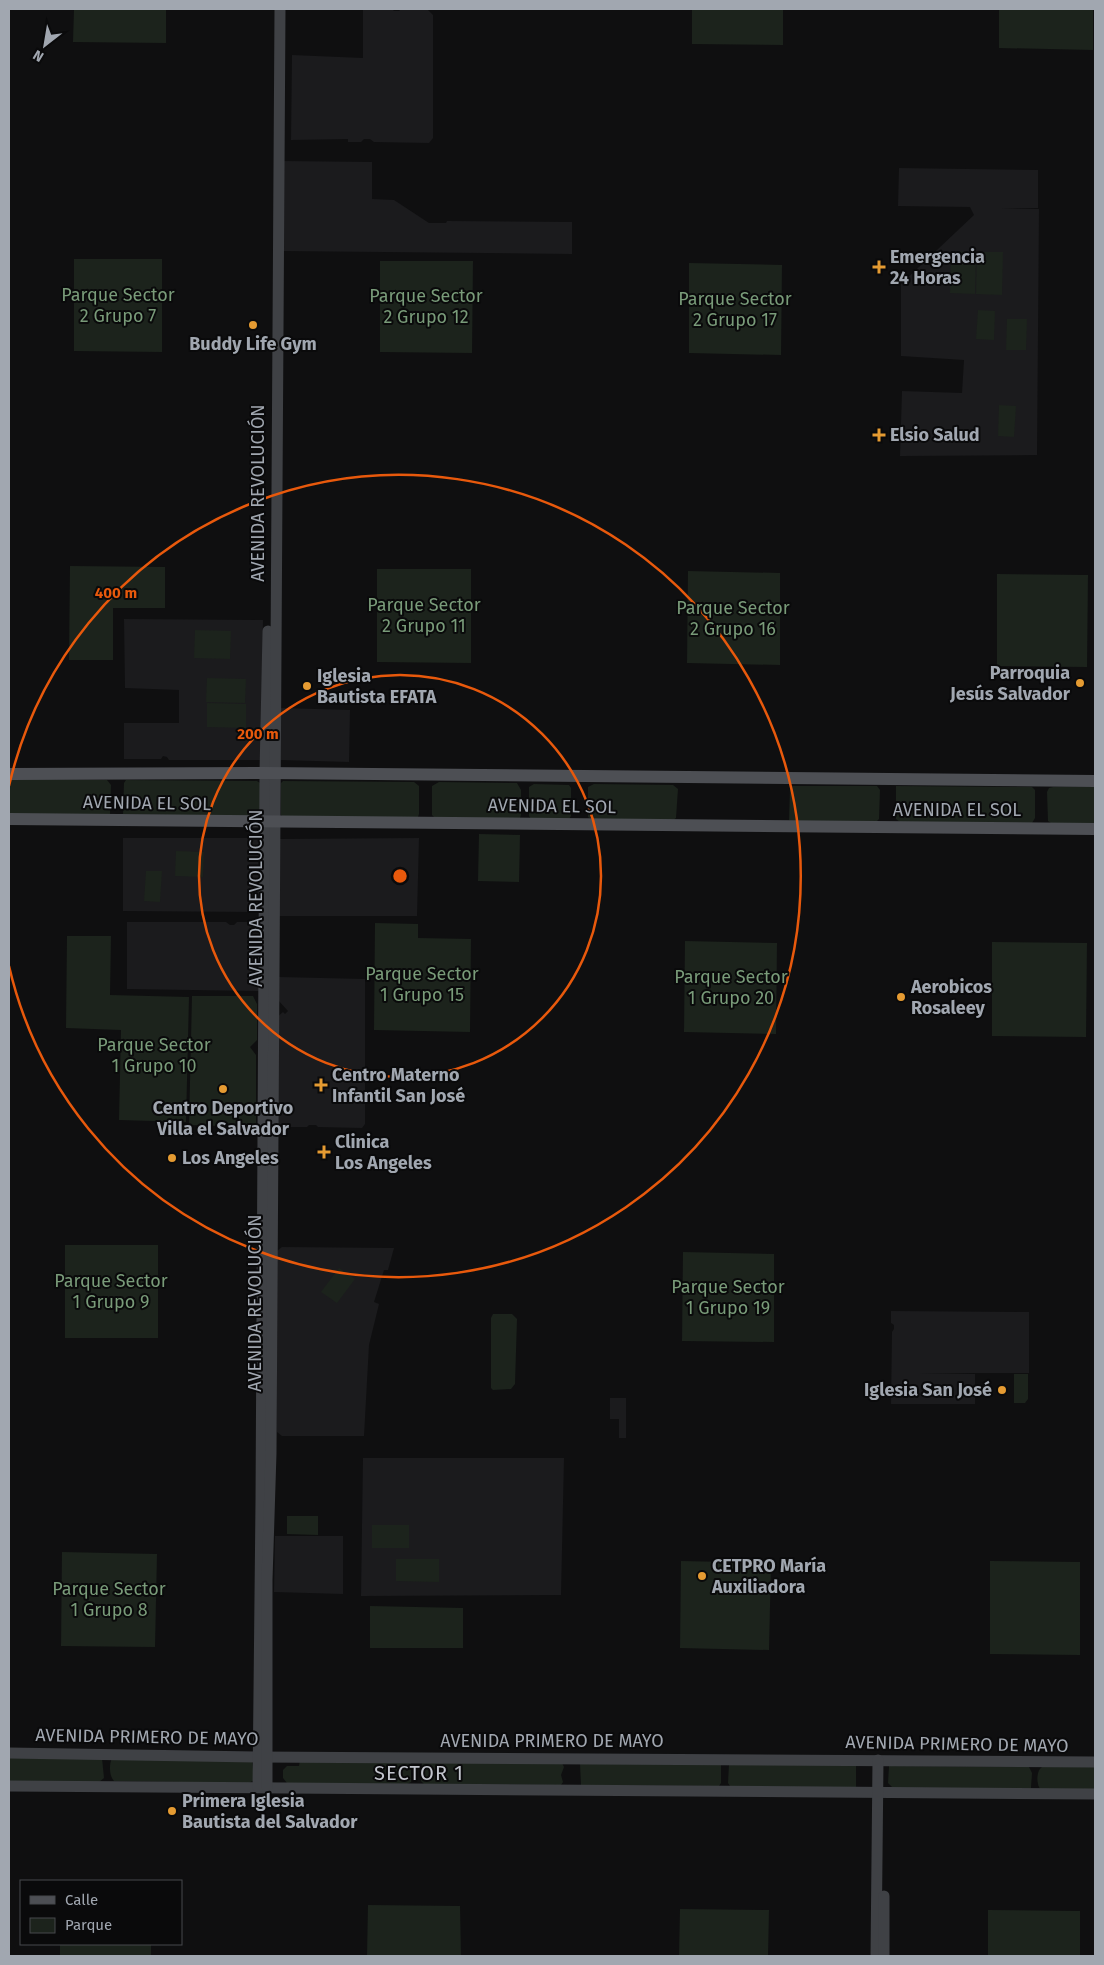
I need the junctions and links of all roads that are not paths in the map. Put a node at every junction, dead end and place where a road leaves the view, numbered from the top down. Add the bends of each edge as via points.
1 (272, 9) edge
2 (280, 9) edge
3 (9, 774) edge
4 (270, 774) junction
5 (1095, 781) edge
6 (9, 819) edge
7 (269, 822) junction
8 (1095, 829) edge
9 (9, 1753) edge
10 (262, 1757) junction
11 (882, 1760) junction
12 (1095, 1762) edge
13 (9, 1786) edge
14 (262, 1787) junction
15 (881, 1792) junction
16 (1095, 1794) edge
17 (876, 1956) edge
18 (884, 1956) edge

1 - 4 main road, AVENIDA REVOLUCIÓN
2 - 4 main road, AVENIDA REVOLUCIÓN
3 - 4 main road, AVENIDA EL SOL
4 - 5 main road, AVENIDA EL SOL
4 - 7 main road, AVENIDA REVOLUCIÓN
6 - 7 main road, AVENIDA EL SOL
7 - 8 main road, AVENIDA EL SOL
7 - 10 main road, AVENIDA REVOLUCIÓN via 272,1448
9 - 10 main road, AVENIDA PRIMERO DE MAYO
10 - 11 main road, AVENIDA PRIMERO DE MAYO
10 - 14 main road, AVENIDA REVOLUCIÓN
11 - 12 main road, AVENIDA PRIMERO DE MAYO
11 - 15 main road
13 - 14 main road
14 - 15 main road
15 - 16 main road
15 - 17 main road
15 - 18 main road

